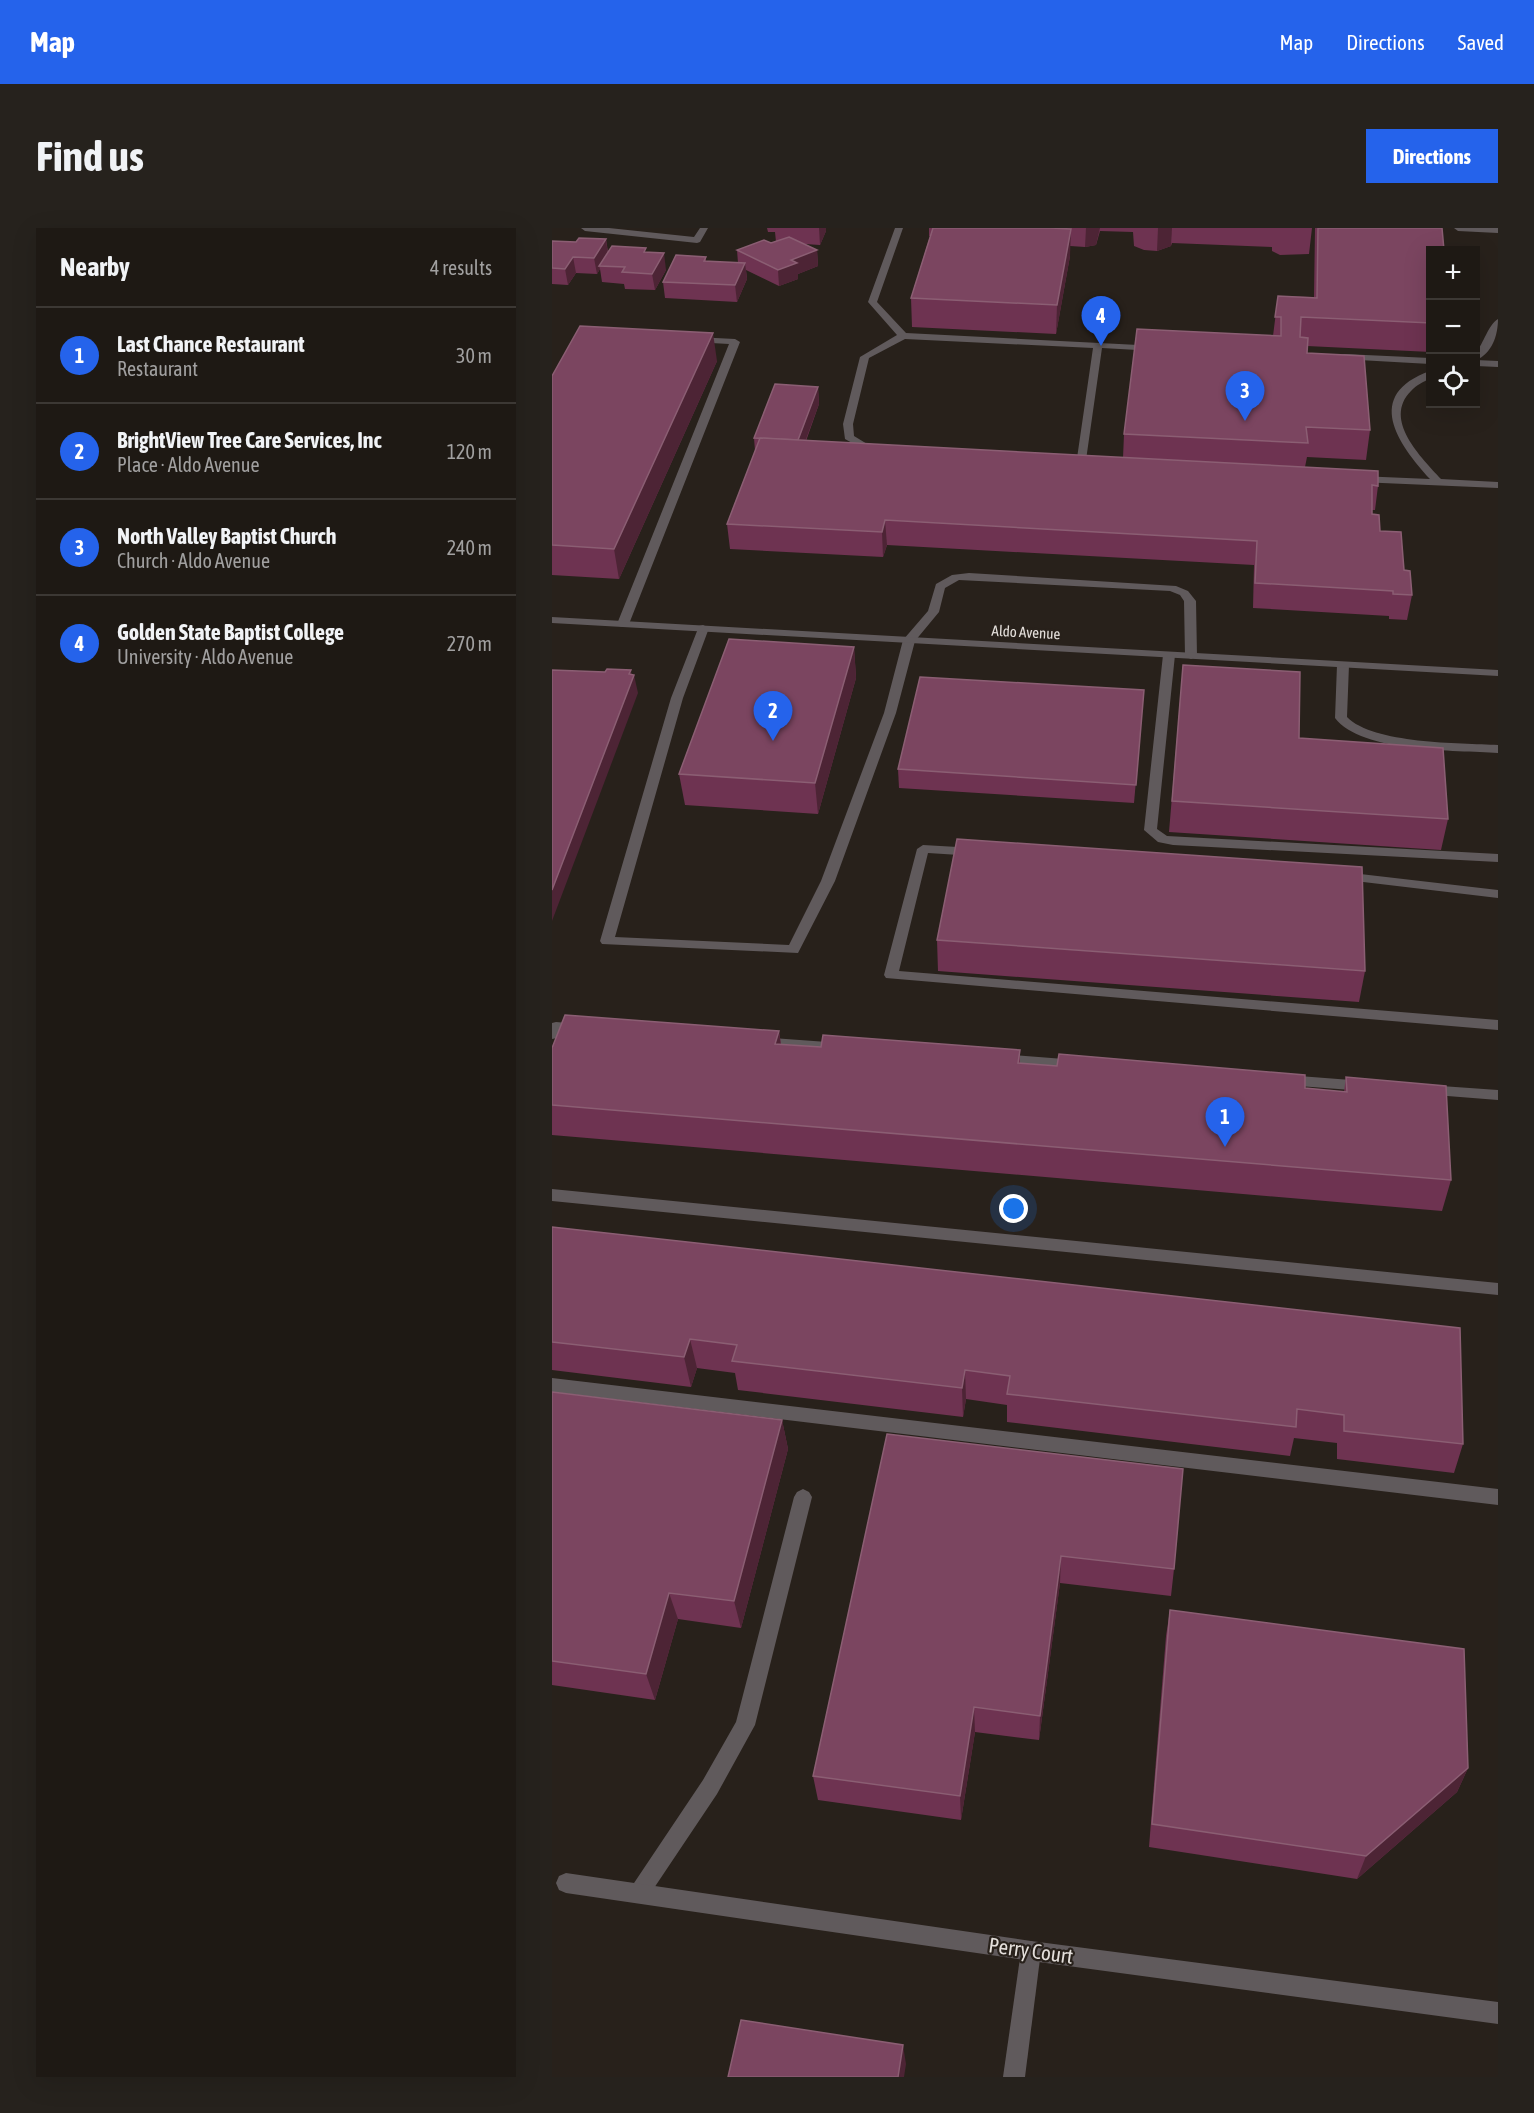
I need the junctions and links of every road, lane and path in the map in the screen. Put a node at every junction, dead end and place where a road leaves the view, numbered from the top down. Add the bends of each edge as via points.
1 (585, 228) edge
2 (704, 228) edge
3 (899, 228) edge
4 (1458, 228) edge
5 (1498, 230) edge
6 (1498, 322) edge
7 (903, 336) junction
8 (689, 340) edge
9 (1098, 345) junction
10 (1161, 348) edge
11 (1479, 354) edge
12 (1339, 357) edge
13 (1426, 361) edge
14 (1480, 363) edge
15 (1498, 364) edge
16 (1426, 377) edge
17 (886, 454) edge
18 (1092, 465) edge
19 (1343, 478) edge
20 (1439, 483) junction
21 (1498, 485) edge
22 (552, 620) edge
23 (623, 624) junction
24 (703, 628) junction
25 (909, 640) junction
26 (1169, 655) junction
27 (1191, 656) junction
28 (1343, 665) junction
29 (1498, 673) edge
30 (1498, 749) edge
31 (994, 853) edge
32 (1498, 858) edge
33 (1326, 874) edge
34 (1498, 894) edge
35 (1498, 1025) edge
36 (591, 1029) edge
37 (552, 1034) edge
38 (745, 1041) edge
39 (851, 1048) edge
40 (982, 1058) edge
41 (1088, 1066) edge
42 (1266, 1078) edge
43 (1384, 1087) edge
44 (1408, 1089) edge
45 (1498, 1095) edge
46 (552, 1195) edge
47 (1498, 1290) edge
48 (552, 1385) edge
49 (803, 1497) dead end
50 (1498, 1497) edge
51 (566, 1883) dead end
52 (639, 1893) junction
53 (1031, 1951) junction
54 (1498, 2013) edge
55 (1014, 2077) edge

1 - 2 street via 697,240
3 - 7 street via 872,302
4 - 5 street
6 - 11 street via 1488,345
7 - 9 street
7 - 17 street via 865,357 848,424 849,437 874,452
8 - 23 street via 735,342
9 - 10 street
9 - 18 street via 1075,464
12 - 13 street
14 - 15 street
16 - 20 street via 1407,390 1397,408 1396,425 1408,448
19 - 20 street
20 - 21 street
22 - 23 street, Aldo Avenue
23 - 24 street, Aldo Avenue
24 - 25 street, Aldo Avenue
24 - 25 street via 676,698 607,941 793,950 828,881 890,713
25 - 26 street, Aldo Avenue
25 - 27 street via 933,612 940,586 956,577 1159,586 1184,593 1190,601
26 - 27 street, Aldo Avenue
26 - 32 street via 1150,830 1163,839
27 - 28 street, Aldo Avenue
28 - 29 street, Aldo Avenue
28 - 30 street via 1341,718 1353,732 1378,738
31 - 35 street via 924,849 891,975
33 - 34 street
36 - 37 street via 556,1027
38 - 39 street
40 - 41 street
42 - 43 street
44 - 45 street
46 - 47 street
48 - 50 street
49 - 52 street via 745,1725 710,1788
51 - 52 street, Perry Court
52 - 53 street, Perry Court
53 - 54 street, Perry Court
53 - 55 street

